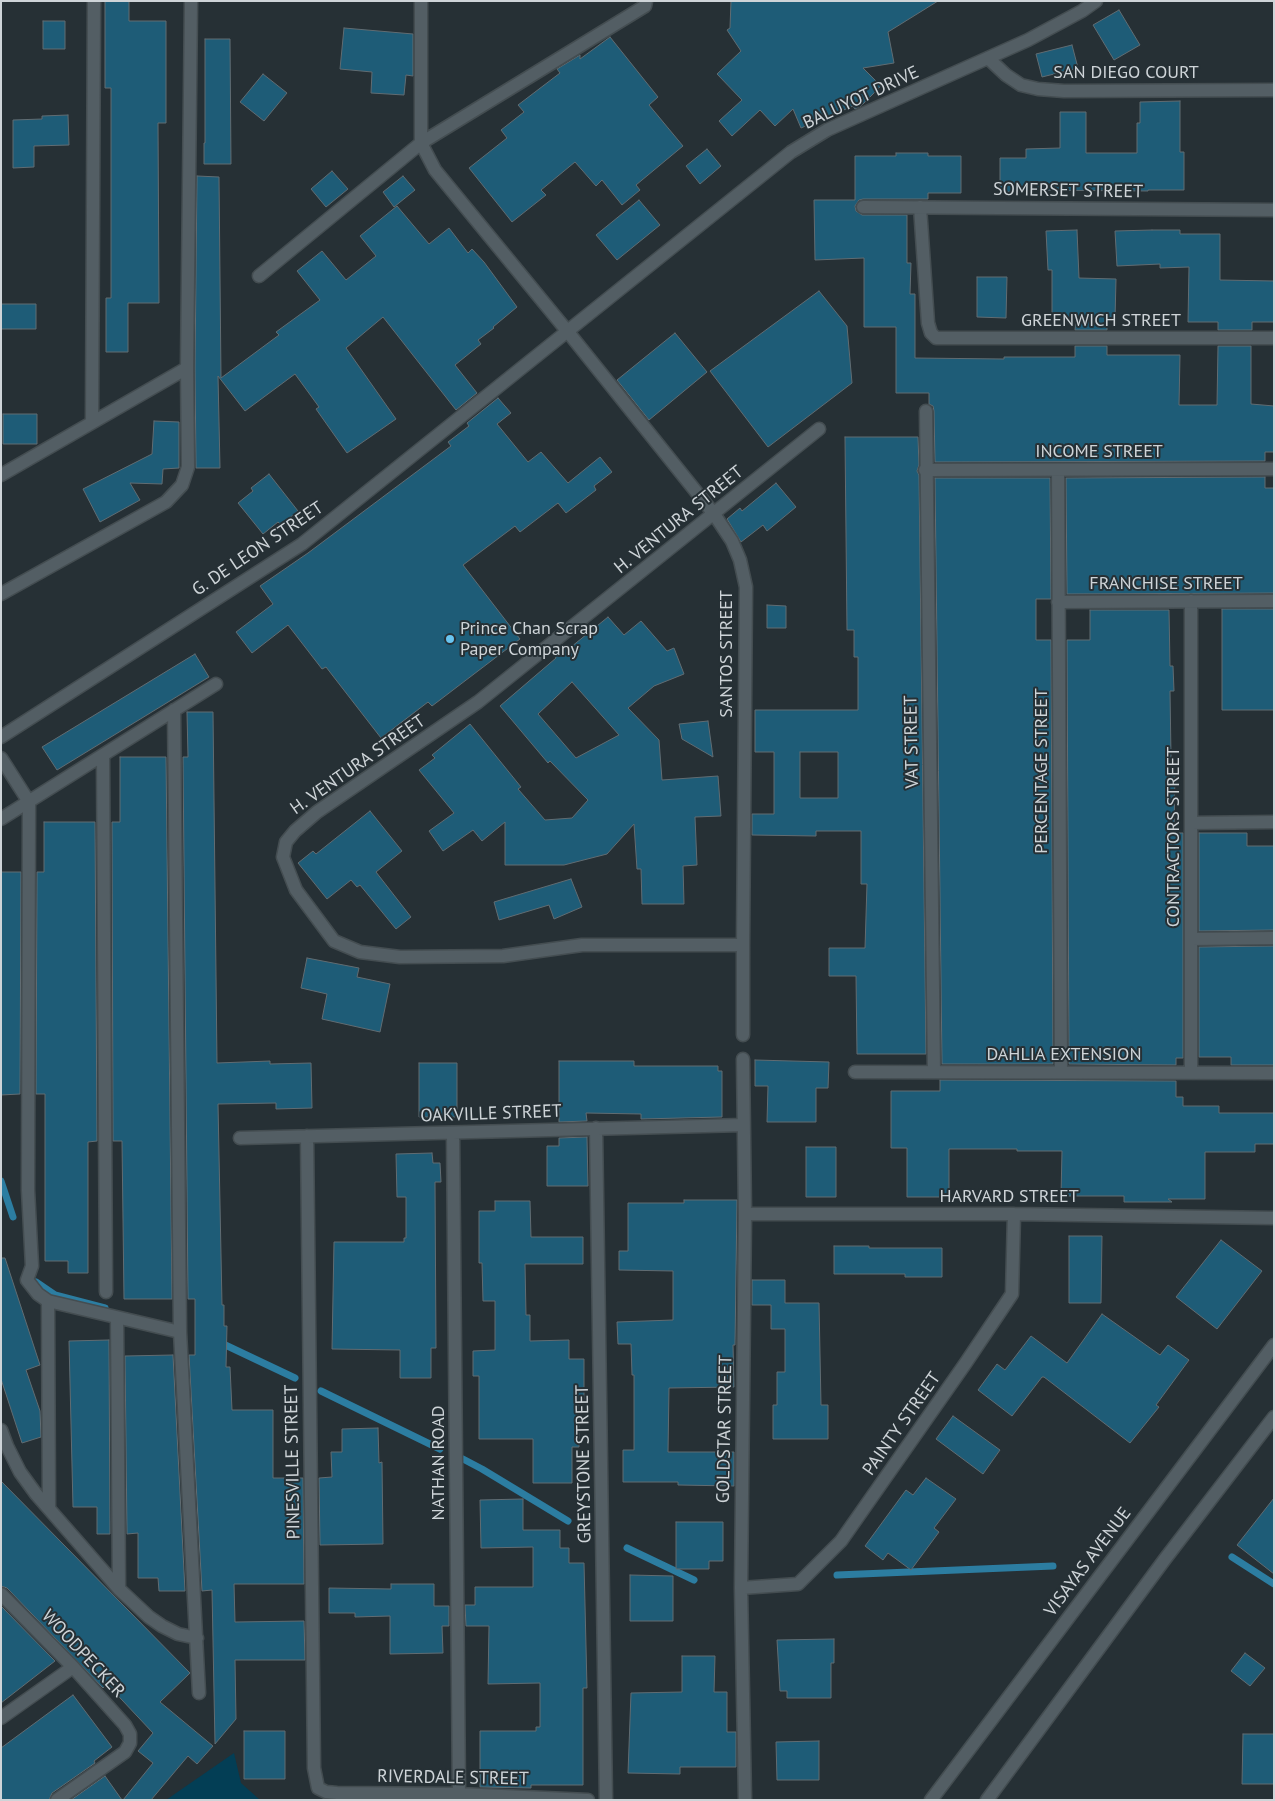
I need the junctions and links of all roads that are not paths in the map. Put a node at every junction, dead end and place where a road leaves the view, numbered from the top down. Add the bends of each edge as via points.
1 (94, 1) edge
2 (191, 1) edge
3 (421, 1) edge
4 (646, 1) edge
5 (1096, 1) edge
6 (988, 59) junction
7 (1274, 90) edge
8 (421, 144) junction
9 (920, 206) junction
10 (863, 207) dead end
11 (1274, 210) edge
12 (259, 276) dead end
13 (568, 332) junction
14 (1274, 338) edge
15 (187, 368) junction
16 (926, 411) dead end
17 (92, 422) junction
18 (819, 429) dead end
19 (1274, 469) edge
20 (925, 470) junction
21 (1058, 470) junction
22 (1, 475) edge
23 (714, 514) junction
24 (1, 594) edge
25 (1191, 601) junction
26 (1274, 601) edge
27 (1058, 602) junction
28 (216, 684) dead end
29 (174, 710) junction
30 (1, 737) edge
31 (103, 755) junction
32 (1, 758) edge
33 (29, 802) junction
34 (1, 819) edge
35 (1274, 822) edge
36 (1191, 823) junction
37 (1191, 938) junction
38 (1274, 938) edge
39 (743, 945) junction
40 (744, 1035) dead end
41 (744, 1059) dead end
42 (855, 1072) dead end
43 (934, 1072) junction
44 (1061, 1072) junction
45 (1191, 1072) junction
46 (1274, 1073) edge
47 (744, 1125) junction
48 (596, 1128) junction
49 (453, 1133) junction
50 (307, 1136) junction
51 (240, 1138) dead end
52 (745, 1214) junction
53 (1014, 1214) junction
54 (1274, 1218) edge
55 (106, 1292) dead end
56 (48, 1301) junction
57 (117, 1318) junction
58 (180, 1332) junction
59 (1274, 1345) edge
60 (1274, 1417) edge
61 (1, 1430) edge
62 (49, 1509) junction
63 (741, 1588) junction
64 (119, 1589) junction
65 (1, 1594) edge
66 (197, 1638) junction
67 (73, 1668) junction
68 (198, 1693) dead end
69 (1, 1718) edge
70 (318, 1788) joint
71 (459, 1794) junction
72 (57, 1800) edge
73 (588, 1800) edge
74 (606, 1800) edge
75 (745, 1800) edge
76 (931, 1800) edge
77 (987, 1800) edge

1 - 17 street
2 - 15 street
3 - 8 street
4 - 8 street via 644,6
5 - 6 street, BALUYOT DRIVE
6 - 7 street, SAN DIEGO COURT via 1021,85 1038,90
6 - 13 street, BALUYOT DRIVE via 827,130 791,152
8 - 12 street
8 - 13 street, SANTOS STREET via 435,170
9 - 10 street, SOMERSET STREET
9 - 11 street, SOMERSET STREET
9 - 14 street, GREENWICH STREET via 928,323 936,338
13 - 23 street, SANTOS STREET
13 - 30 street, G. DE LEON STREET via 302,544
15 - 17 street
15 - 24 street via 188,467 182,485 166,502
16 - 20 street, VAT STREET
17 - 22 street
18 - 23 street, H. VENTURA STREET
19 - 21 street, INCOME STREET
20 - 21 street, INCOME STREET
20 - 43 street, VAT STREET
21 - 27 street, PERCENTAGE STREET
23 - 39 street, SANTOS STREET via 732,541 746,587
23 - 39 street, H. VENTURA STREET via 478,702 317,812 286,842 282,857 296,890 334,941 360,952 400,957 503,956 582,945
25 - 26 street, FRANCHISE STREET
25 - 27 street, FRANCHISE STREET
25 - 36 street, CONTRACTORS STREET
27 - 44 street, PERCENTAGE STREET
28 - 29 street
29 - 31 street
29 - 58 street
31 - 33 street
31 - 55 street
32 - 33 street
33 - 34 street
33 - 56 street via 28,1190 32,1266 27,1280
35 - 36 street
36 - 37 street, CONTRACTORS STREET
37 - 38 street
37 - 45 street, CONTRACTORS STREET
39 - 40 street, SANTOS STREET
41 - 47 street, GOLDSTAR STREET
42 - 43 street, DAHLIA EXTENSION
43 - 44 street, DAHLIA EXTENSION
44 - 45 street, DAHLIA EXTENSION
45 - 46 street, DAHLIA EXTENSION
47 - 48 street, OAKVILLE STREET
47 - 52 street, GOLDSTAR STREET
48 - 49 street, OAKVILLE STREET
48 - 74 street, GREYSTONE STREET
49 - 50 street, OAKVILLE STREET
49 - 71 street, NATHAN ROAD
50 - 51 street, OAKVILLE STREET
50 - 70 street, PINESVILLE STREET via 314,1768
52 - 53 street, HARVARD STREET
52 - 63 street, GOLDSTAR STREET
53 - 54 street, HARVARD STREET
53 - 63 street, PAINTY STREET via 1012,1294 841,1541 798,1584
56 - 57 street
56 - 62 street
57 - 58 street
57 - 64 street
58 - 66 street
59 - 76 street, VISAYAS AVENUE
60 - 77 street
61 - 62 street via 20,1472
62 - 64 street
63 - 75 street, GOLDSTAR STREET
64 - 66 street via 162,1626
65 - 67 street, WOODPECKER
66 - 68 street
67 - 69 street
67 - 72 street, WOODPECKER via 125,1725 130,1743 124,1752
70 - 71 street, RIVERDALE STREET via 337,1793
71 - 73 street, RIVERDALE STREET

